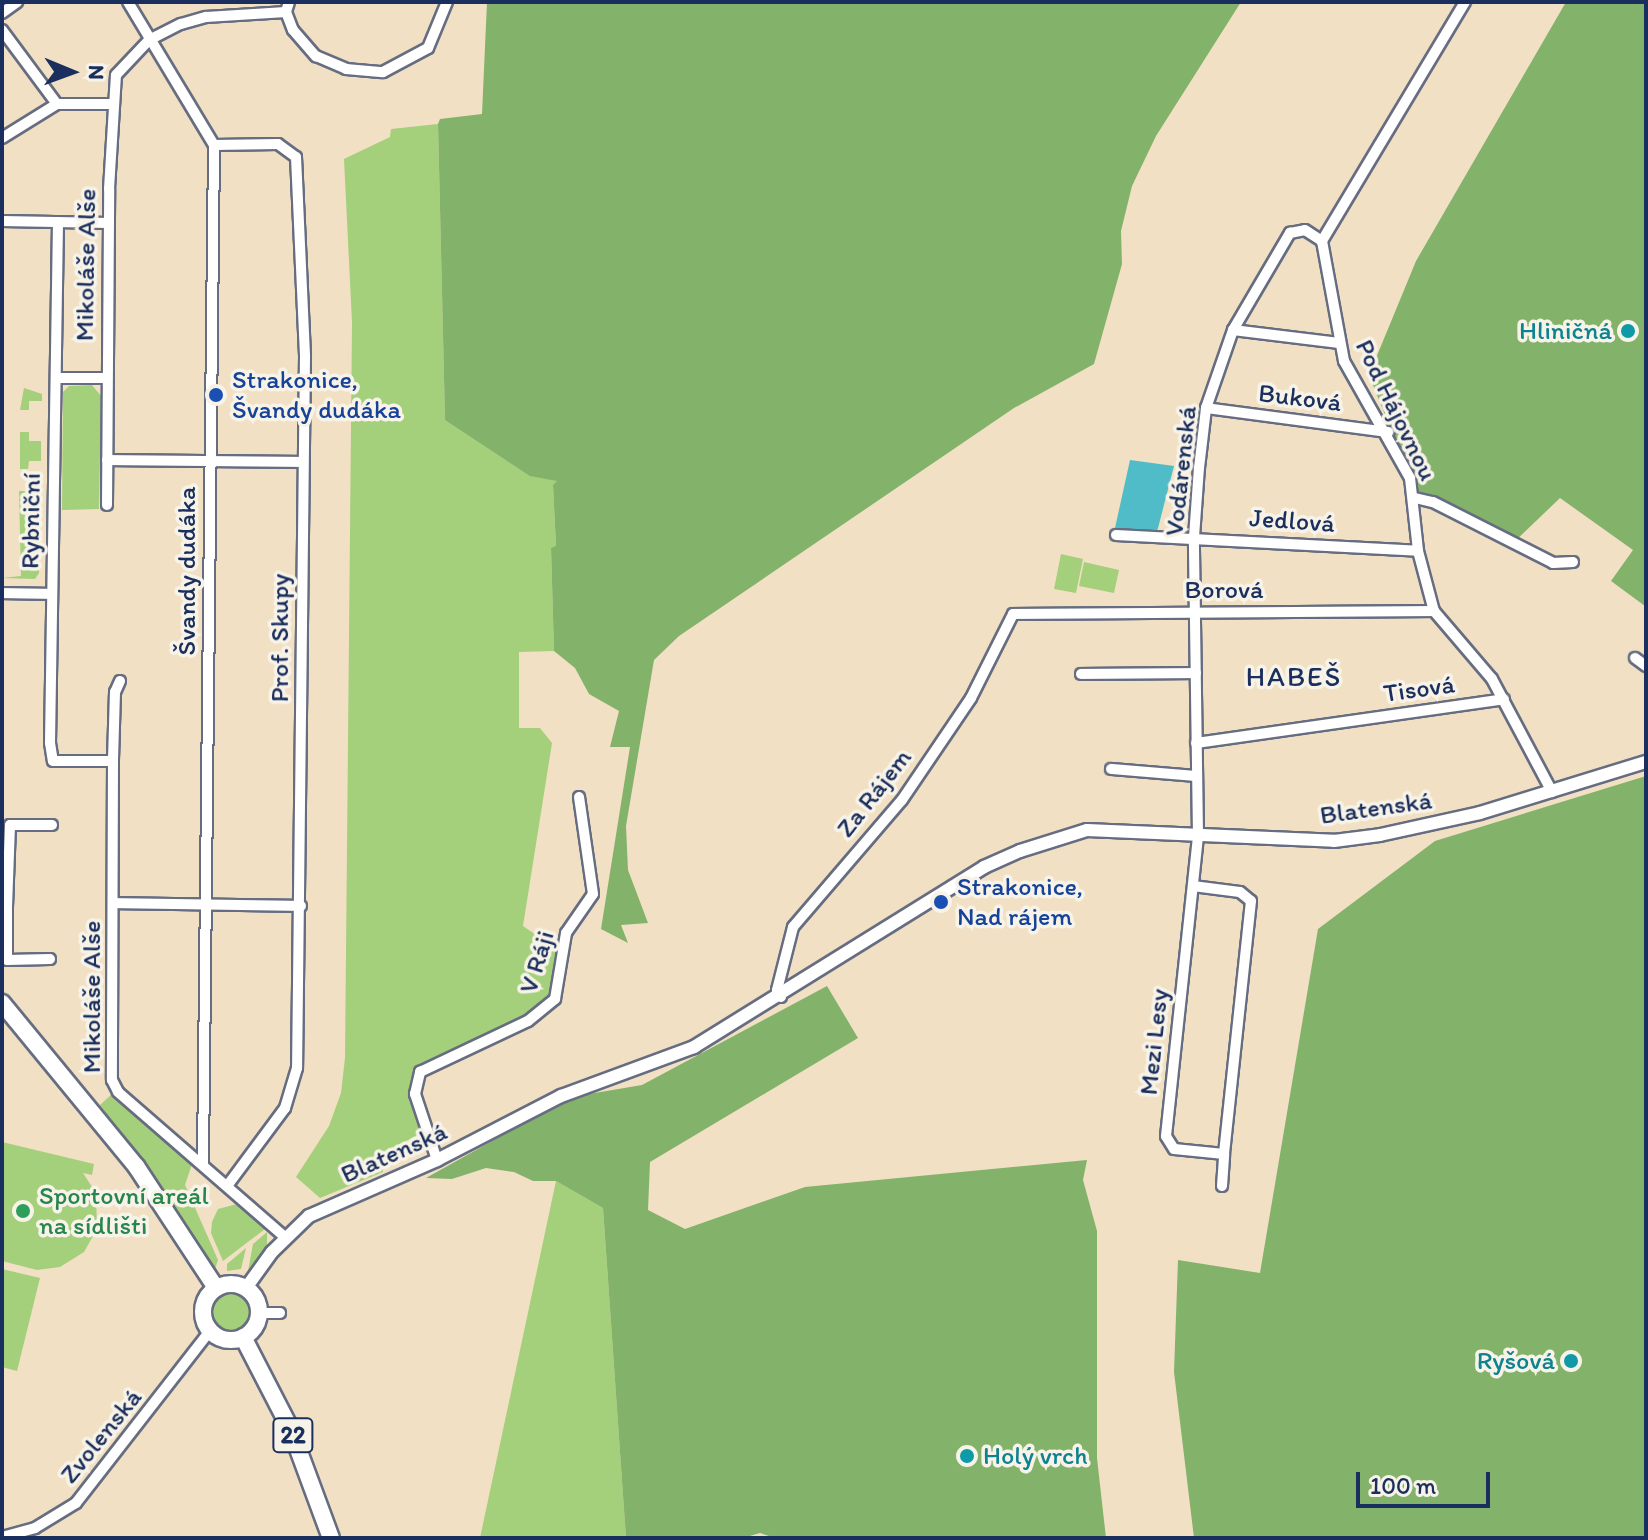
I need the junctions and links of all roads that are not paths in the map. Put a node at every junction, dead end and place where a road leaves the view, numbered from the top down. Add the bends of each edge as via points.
1 (17, 2) edge
2 (128, 2) edge
3 (447, 2) edge
4 (1465, 2) edge
5 (287, 7) edge
6 (2, 13) edge
7 (2, 30) edge
8 (149, 40) junction
9 (57, 104) junction
10 (111, 104) junction
11 (2, 138) edge
12 (214, 145) junction
13 (2, 221) edge
14 (58, 222) junction
15 (109, 223) junction
16 (1322, 241) junction
17 (1233, 330) junction
18 (1339, 343) junction
19 (56, 378) junction
20 (107, 378) junction
21 (1206, 408) junction
22 (1388, 432) junction
23 (107, 460) junction
24 (210, 462) junction
25 (303, 462) junction
26 (1415, 498) junction
27 (107, 505) dead end
28 (1116, 535) dead end
29 (1194, 537) junction
30 (1418, 551) junction
31 (1573, 562) dead end
32 (2, 593) edge
33 (52, 594) junction
34 (1434, 611) junction
35 (1195, 612) junction
36 (1013, 614) joint
37 (1635, 658) dead end
38 (1646, 666) edge
39 (1196, 673) junction
40 (1081, 674) dead end
41 (120, 681) dead end
42 (1504, 699) junction
43 (1196, 743) junction
44 (113, 761) junction
45 (1646, 762) edge
46 (1111, 769) dead end
47 (1197, 776) junction
48 (1552, 792) junction
49 (579, 797) dead end
50 (52, 825) dead end
51 (1198, 836) junction
52 (1193, 886) junction
53 (113, 903) junction
54 (206, 905) junction
55 (301, 906) junction
56 (4, 918) edge
57 (50, 959) dead end
58 (781, 997) junction
59 (2, 1003) edge
60 (1224, 1154) junction
61 (437, 1160) junction
62 (203, 1165) junction
63 (227, 1186) junction
64 (1222, 1186) dead end
65 (285, 1237) junction
66 (216, 1288) junction
67 (246, 1288) junction
68 (259, 1313) junction
69 (280, 1313) dead end
70 (210, 1331) junction
71 (243, 1337) junction
72 (36, 1533) edge
73 (2, 1537) edge
74 (331, 1538) edge

1 - 6 street
2 - 8 street
3 - 5 street via 428,48 417,59 383,72 346,69 316,56 302,44
4 - 16 street
5 - 8 street via 206,17
7 - 9 street
8 - 10 street, Mikoláše Alše via 119,68
8 - 12 street
9 - 10 street
9 - 11 street
10 - 15 street, Mikoláše Alše
12 - 24 street, Švandy dudáka
12 - 25 street, Prof. Skupy via 278,144 292,151 298,163
13 - 14 street
14 - 15 street
14 - 19 street, Rybniční
15 - 20 street, Mikoláše Alše
16 - 17 street, Vodárenská via 1305,230 1290,233
16 - 18 street, Pod Hájovnou
17 - 18 street
17 - 21 street, Vodárenská
18 - 22 street, Pod Hájovnou via 1344,361
19 - 20 street
19 - 33 street, Rybniční
20 - 23 street, Mikoláše Alše
21 - 22 street, Buková
21 - 29 street, Vodárenská
22 - 26 street, Pod Hájovnou
23 - 24 street
23 - 27 street, Mikoláše Alše
24 - 25 street
24 - 54 street, Švandy dudáka
25 - 55 street, Prof. Skupy
26 - 30 street, Pod Hájovnou
26 - 31 street via 1433,502 1553,563
28 - 29 street, Jedlová
29 - 30 street, Jedlová
29 - 35 street, Vodárenská
30 - 34 street, Pod Hájovnou
32 - 33 street
33 - 44 street, Rybniční via 53,761
34 - 35 street, Borová
34 - 42 street, Pod Hájovnou
35 - 36 street, Borová
35 - 39 street, Vodárenská
36 - 58 street, Za Rájem via 971,698 902,800 793,927 779,978
37 - 38 street
39 - 40 street
39 - 43 street, Vodárenská
41 - 44 street, Mikoláše Alše via 115,692
42 - 43 street, Tisová
42 - 48 street, Pod Hájovnou
43 - 47 street, Vodárenská
44 - 53 street, Mikoláše Alše
45 - 48 street, Blatenská
46 - 47 street
47 - 51 street, Vodárenská
48 - 51 street, Blatenská via 1364,837
49 - 61 street, V Ráji via 593,894 566,933 555,999 528,1021 420,1072 415,1094
50 - 56 street via 10,825
51 - 52 street, Mezi Lesy
51 - 58 street, Blatenská via 1127,829 1057,838 984,867
52 - 60 street via 1240,892 1251,901
52 - 60 street, Mezi Lesy via 1166,1136 1174,1149
53 - 54 street
53 - 62 street, Mikoláše Alše via 112,1080 118,1092
54 - 55 street
54 - 62 street, Švandy dudáka
55 - 63 street, Prof. Skupy via 293,1090 273,1129
56 - 57 street via 7,960
58 - 61 street, Blatenská via 694,1047 583,1087
59 - 66 main road via 120,1145
60 - 64 street
61 - 65 street, Blatenská via 320,1210
62 - 63 street, Mikoláše Alše
63 - 65 street, Mikoláše Alše
65 - 67 street, Blatenská
66 - 67 main road via 231,1283
66 - 70 main road via 203,1308
67 - 68 main road
68 - 69 street
68 - 71 main road
70 - 71 main road via 226,1339
70 - 72 street, Zvolenská via 100,1477
71 - 74 main road, 22 via 291,1430
72 - 73 street, Zvolenská

